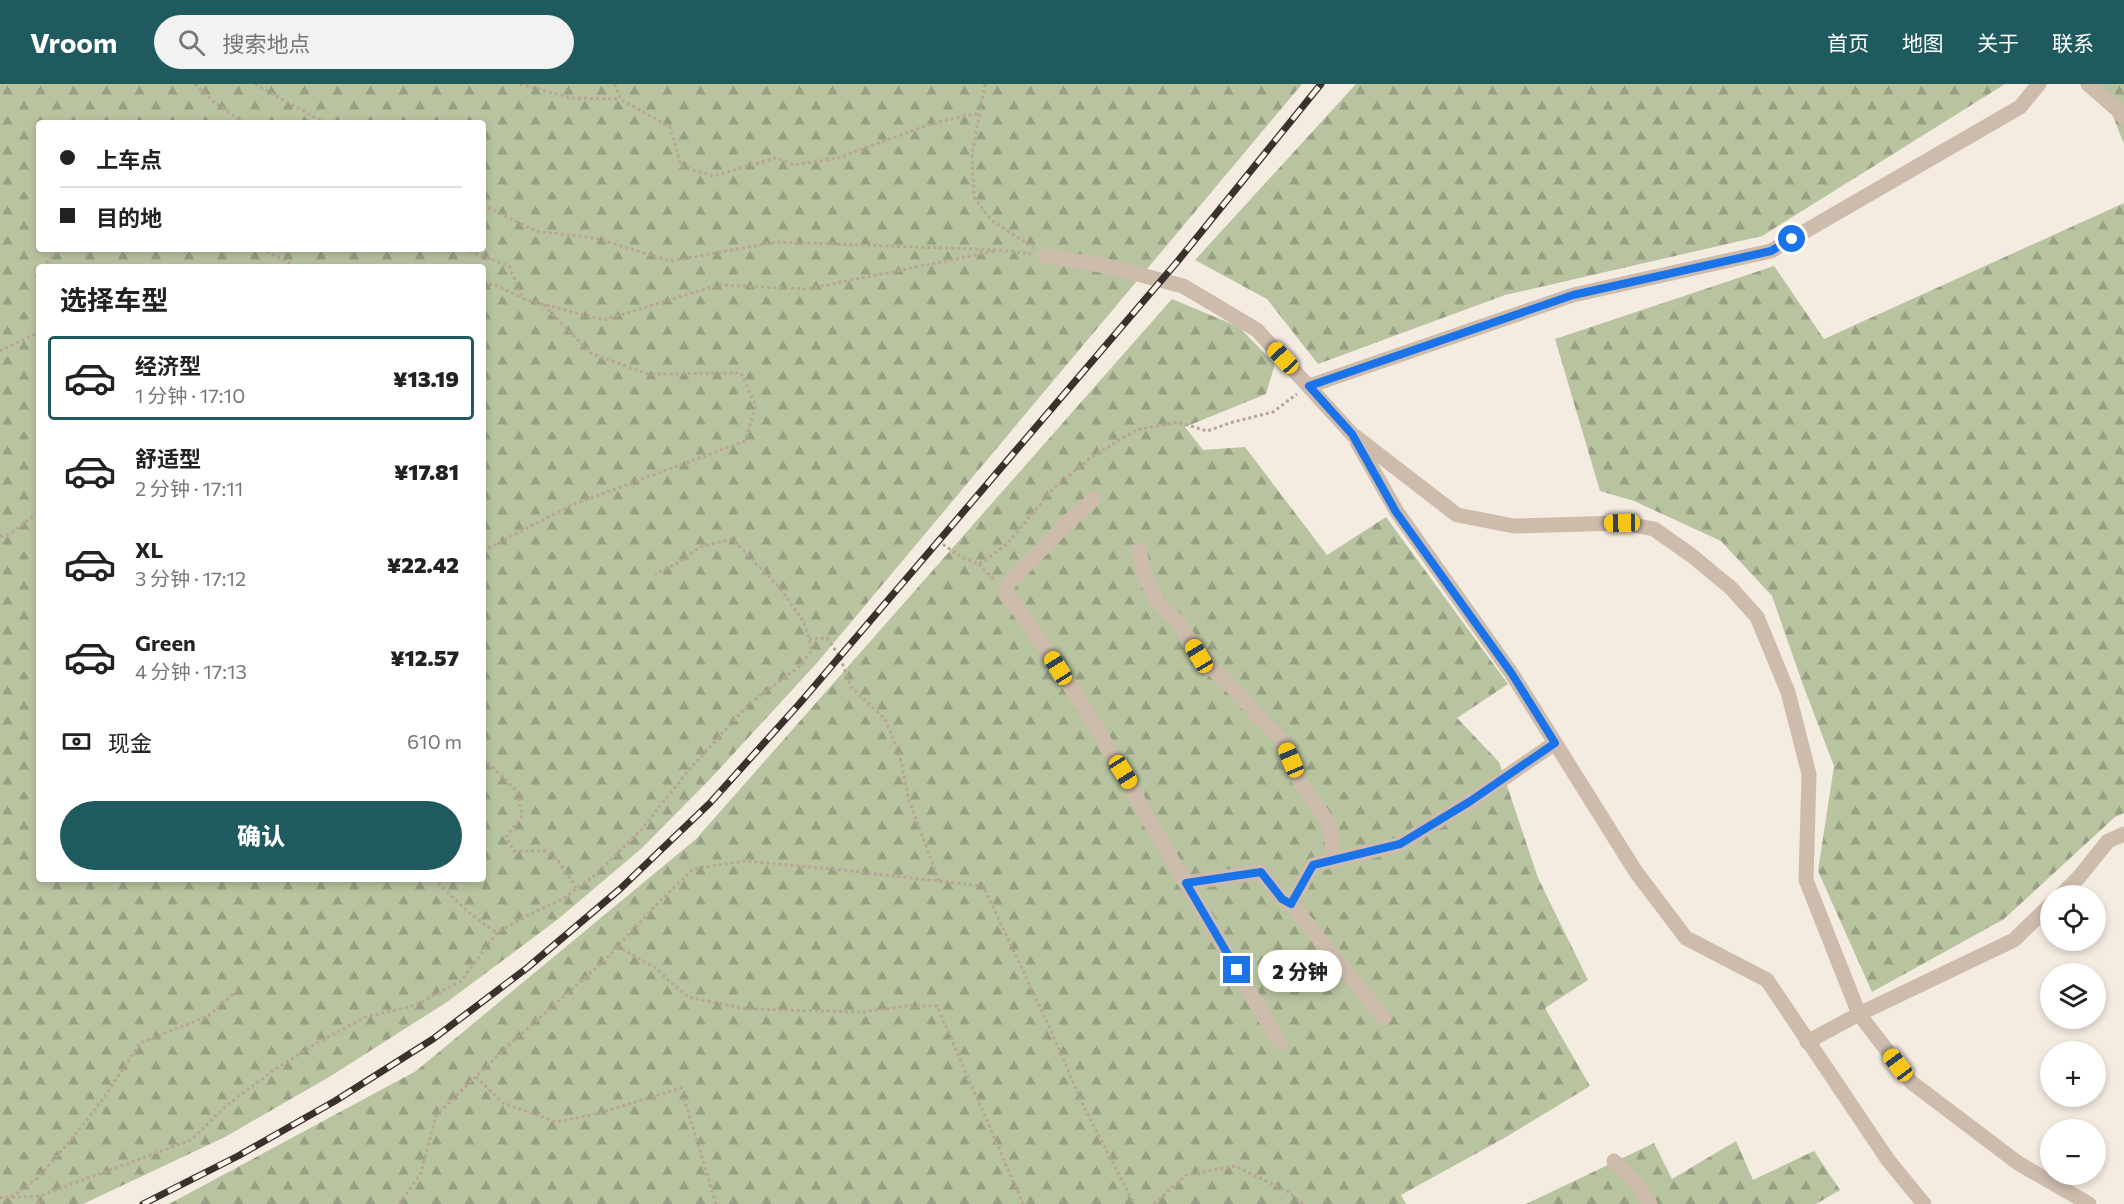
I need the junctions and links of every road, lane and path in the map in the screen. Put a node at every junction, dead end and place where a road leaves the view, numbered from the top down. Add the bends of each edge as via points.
1 (195, 84) edge
2 (255, 84) edge
3 (520, 84) edge
4 (615, 84) edge
5 (985, 84) edge
6 (2039, 84) edge
7 (2088, 84) edge
8 (620, 99) junction
9 (980, 113) junction
10 (2124, 118) edge
11 (240, 120) edge
12 (322, 120) edge
13 (486, 206) edge
14 (1001, 250) junction
15 (58, 252) edge
16 (267, 252) edge
17 (472, 252) edge
18 (1045, 256) junction
19 (44, 264) edge
20 (291, 264) edge
21 (486, 285) edge
22 (523, 299) junction
23 (543, 304) junction
24 (36, 333) edge
25 (0, 351) edge
26 (1309, 386) junction
27 (1352, 434) junction
28 (1094, 500) dead end
29 (36, 514) edge
30 (0, 536) edge
31 (938, 541) dead end
32 (486, 549) edge
33 (1139, 550) dead end
34 (979, 564) junction
35 (655, 574) dead end
36 (1005, 591) junction
37 (809, 639) junction
38 (1555, 743) junction
39 (486, 761) edge
40 (2124, 834) edge
41 (1335, 860) junction
42 (939, 881) junction
43 (437, 882) edge
44 (1186, 883) junction
45 (2071, 885) edge
46 (577, 889) junction
47 (1291, 904) junction
48 (2040, 915) edge
49 (498, 933) junction
50 (617, 946) junction
51 (237, 991) dead end
52 (1859, 1014) junction
53 (1384, 1018) dead end
54 (1807, 1041) junction
55 (1280, 1043) dead end
56 (476, 1077) junction
57 (1614, 1161) dead end
58 (39, 1196) junction
59 (0, 1198) edge
60 (9, 1198) junction
61 (38, 1204) edge
62 (399, 1204) edge
63 (716, 1204) edge
64 (1023, 1204) edge
65 (1134, 1204) edge
66 (1154, 1204) edge
67 (1303, 1204) edge
68 (1650, 1204) edge
69 (1924, 1204) edge
70 (2089, 1204) edge

1 - 11 path
2 - 12 path
3 - 8 path via 571,98
4 - 8 path
5 - 9 path
6 - 26 street via 2020,107 1771,251 1573,295
7 - 10 street
8 - 9 path via 670,127 681,166 713,176 776,158 794,165 838,158 933,123
9 - 18 path via 972,156 974,198 991,219
13 - 14 path via 535,231 595,238 671,261 776,242
14 - 18 path
14 - 23 path via 807,289 718,285 604,320
15 - 19 path
16 - 20 path
17 - 22 path via 508,266
18 - 26 street via 1107,266 1183,286 1257,330
21 - 22 path via 493,284
22 - 23 path
23 - 32 path via 590,353 648,374 741,373 756,406 745,441 572,505
24 - 25 path
26 - 27 street
26 - 34 path via 1272,412 1207,431 1178,422 1136,430 1090,458 1053,489 1006,545
27 - 38 street via 1396,512 1512,674
27 - 52 street via 1457,515 1514,526 1622,523 1654,529 1731,588 1757,617 1788,692 1809,774 1806,880
28 - 36 street via 1069,521
29 - 30 path via 10,534
31 - 34 path
33 - 41 street via 1144,574 1157,602 1179,623 1199,656 1282,740 1299,780 1329,824
34 - 36 path
35 - 37 path via 700,548 732,539 780,588 804,622
36 - 44 street via 1108,748
37 - 42 path via 827,638 840,657 851,687 885,719
37 - 46 path via 812,650 800,666 749,704 640,830
38 - 41 street via 1400,844
38 - 54 street via 1636,872 1686,938 1767,980
39 - 46 path via 517,791 522,816 506,837 514,850 545,851 559,862
40 - 45 street via 2108,841
41 - 47 street via 1313,865
42 - 50 path via 744,861 693,869
42 - 65 path via 982,886
43 - 49 path via 468,912
44 - 47 street via 1261,872 1282,899
44 - 55 street
46 - 49 path
47 - 53 street
48 - 52 street via 2014,940
49 - 58 path via 461,981 416,1005 366,1017 315,1044 227,1105 191,1140
50 - 56 path
50 - 64 path via 654,967 688,997 747,1009 862,1012 937,1006
51 - 60 path via 208,1016 140,1043 74,1136 39,1177
52 - 54 street
52 - 70 street via 1911,1082 2018,1162
54 - 69 street via 1888,1160
56 - 62 path via 436,1115 421,1173
56 - 63 path via 503,1103 556,1122 681,1088
57 - 68 street
58 - 60 path
58 - 61 path
59 - 60 path
66 - 67 path via 1186,1175 1235,1166 1287,1191

